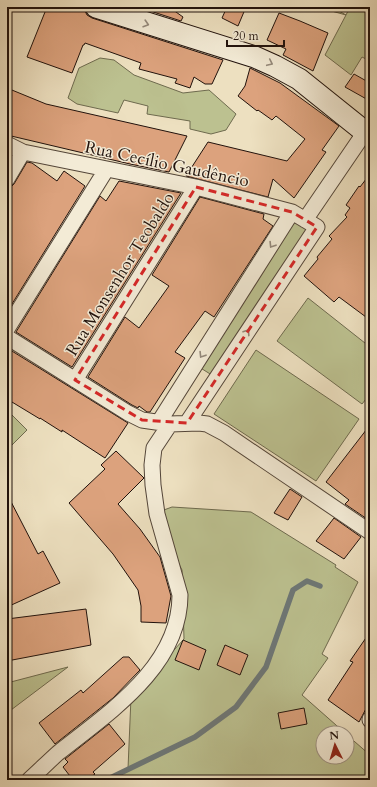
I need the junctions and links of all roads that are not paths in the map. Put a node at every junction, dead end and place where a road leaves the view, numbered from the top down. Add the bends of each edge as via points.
1 (96, 7) edge
2 (368, 134) edge
3 (7, 144) edge
4 (23, 152) junction
5 (106, 170) junction
6 (7, 178) edge
7 (196, 187) junction
8 (305, 220) junction
9 (7, 329) edge
10 (7, 337) edge
11 (75, 380) junction
12 (165, 423) junction
13 (187, 423) junction
14 (370, 532) edge
15 (29, 780) edge

1 -> 2 main road via 255,57 299,79
2 - 8 street
3 - 4 street, Rua Cecílio Gaudêncio
4 - 5 street, Rua Cecílio Gaudêncio
4 - 6 street
5 - 7 street, Rua Cecílio Gaudêncio
5 - 9 street
7 - 8 street, Rua Cecílio Gaudêncio
7 - 11 street, Rua Monsenhor Teobaldo
8 -> 12 street
13 -> 8 street
10 - 11 street
11 - 12 street via 142,420
12 - 13 street
12 - 15 street via 154,448 152,465 157,514 180,594 180,605 170,639 151,670 135,689
13 - 14 street via 207,424 236,439

